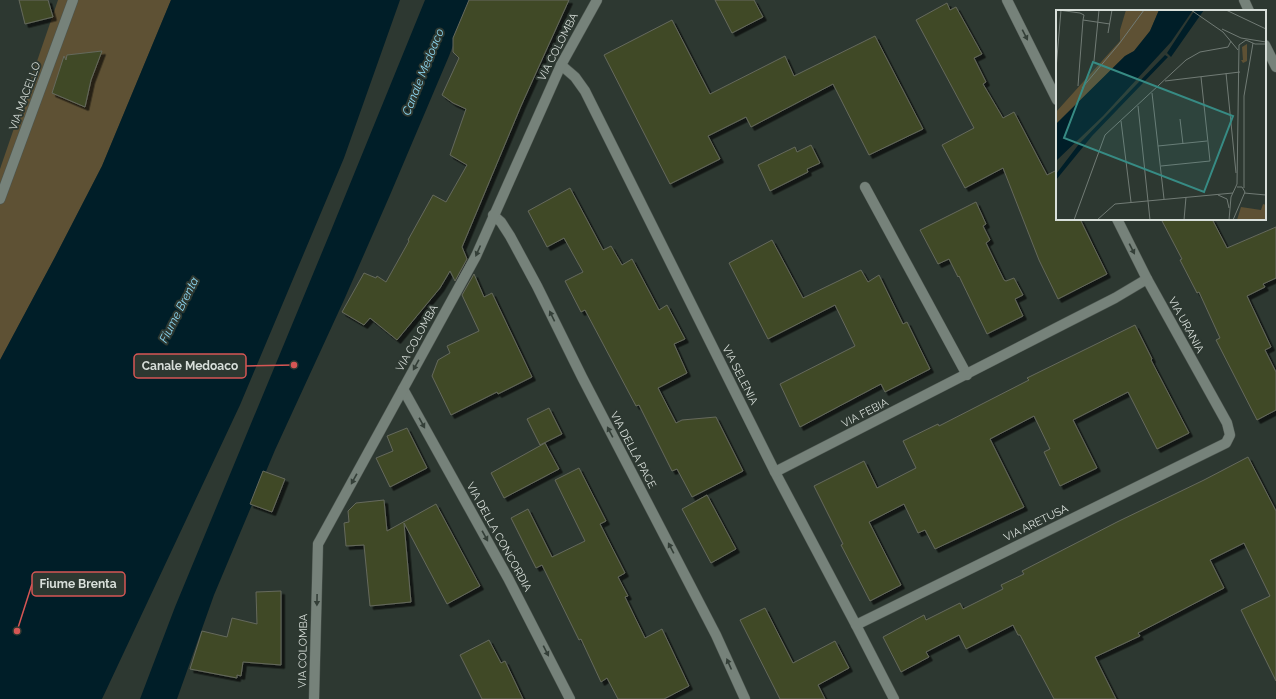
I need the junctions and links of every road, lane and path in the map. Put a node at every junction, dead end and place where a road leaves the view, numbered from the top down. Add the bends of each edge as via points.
1 (73, 0) edge
2 (597, 0) edge
3 (1007, 0) edge
4 (1244, 0) edge
5 (1249, 10) edge
6 (1266, 47) edge
7 (561, 65) junction
8 (1276, 67) edge
9 (1056, 98) edge
10 (866, 187) dead end
11 (0, 199) edge
12 (494, 215) junction
13 (1118, 220) edge
14 (1147, 279) junction
15 (967, 375) junction
16 (403, 388) junction
17 (1226, 443) joint
18 (775, 472) junction
19 (856, 625) junction
20 (314, 699) edge
21 (570, 699) edge
22 (745, 699) edge
23 (894, 699) edge

1 - 11 street, VIA MACELLO
2 - 7 street, VIA COLOMBA
3 -> 9 street
4 - 5 street
6 - 8 street
7 - 12 street, VIA COLOMBA
7 - 18 street, VIA SELENIA via 575,77 585,91
10 - 15 street
12 -> 16 street, VIA COLOMBA via 476,256
22 -> 12 street, VIA DELLA PACE via 716,635 537,286 510,236
13 -> 14 street, VIA URANIA
14 - 15 street, VIA FEBIA
14 - 17 street, VIA URANIA via 1227,423 1230,435
15 - 18 street, VIA FEBIA
16 -> 20 street, VIA COLOMBA via 318,544
16 -> 21 street, VIA DELLA CONCORDIA via 508,578
17 - 19 street, VIA ARETUSA
18 - 19 street, VIA SELENIA
19 - 23 street, VIA SELENIA

